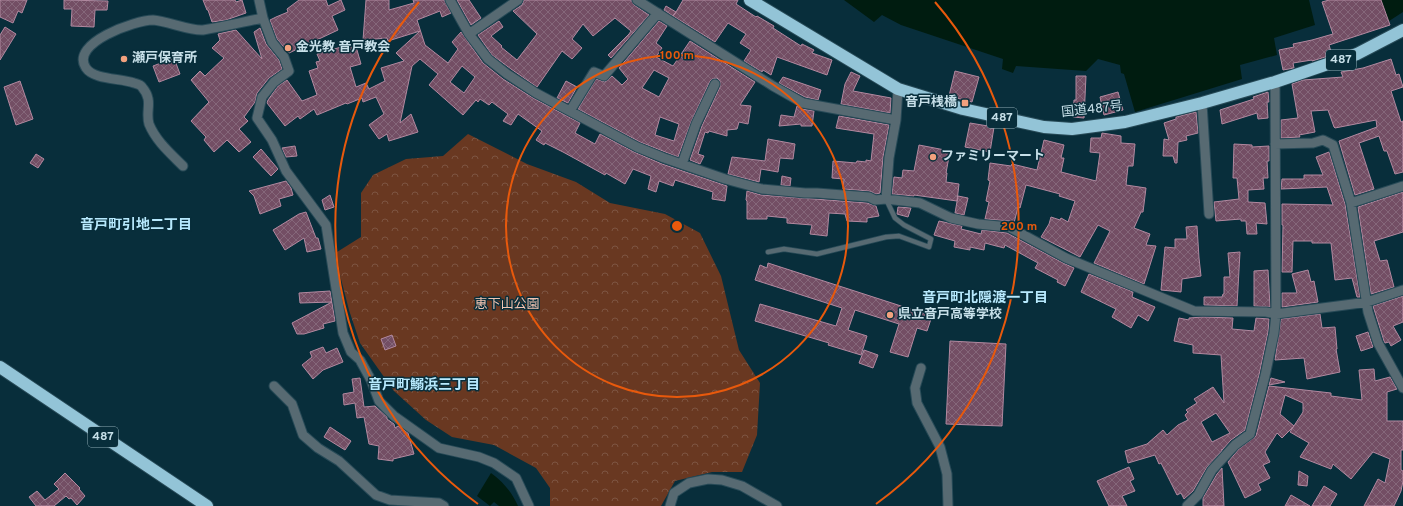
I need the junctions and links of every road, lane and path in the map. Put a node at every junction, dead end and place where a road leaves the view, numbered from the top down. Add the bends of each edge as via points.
1 (259, 0) edge
2 (450, 0) edge
3 (518, 0) edge
4 (637, 0) edge
5 (750, 0) edge
6 (658, 13) junction
7 (263, 18) junction
8 (1403, 30) edge
9 (469, 34) junction
10 (1275, 82) junction
11 (715, 84) dead end
12 (898, 89) junction
13 (1202, 103) junction
14 (570, 111) junction
15 (896, 120) junction
16 (1275, 144) junction
17 (682, 164) junction
18 (183, 166) dead end
19 (1403, 186) edge
20 (886, 200) junction
21 (1351, 203) junction
22 (1209, 214) dead end
23 (768, 252) dead end
24 (1403, 290) edge
25 (1367, 302) junction
26 (1276, 314) junction
27 (0, 368) edge
28 (921, 368) dead end
29 (274, 386) dead end
30 (1403, 388) edge
31 (207, 506) edge
32 (444, 506) edge
33 (529, 506) edge
34 (670, 506) edge
35 (776, 506) edge
36 (948, 506) edge
37 (1187, 506) edge

1 - 7 street
2 - 9 street
3 - 9 street
4 - 6 street
5 - 12 highway, 国道487号 / 487
6 - 14 street via 604,76 594,72
6 - 15 street via 803,103
7 - 18 street via 202,30 143,20 95,41 84,52 83,62 86,69 95,75 141,85 149,98 149,122 155,137
7 - 33 street via 272,42 284,56 289,71 274,82 262,97 257,118 272,140 286,171 326,225 343,333 351,352 360,360 379,401 394,416 439,448 494,463 516,478
8 - 10 highway, 国道487号 / 487 via 1357,54
9 - 14 street via 488,59 507,74
10 - 13 highway, 国道487号 / 487
10 - 16 street
11 - 17 street via 696,124
12 - 13 highway, 国道487号 / 487 via 963,109 1044,127 1072,129 1124,122
12 - 15 street
13 - 22 street
14 - 17 street via 637,147
15 - 20 street via 889,158
16 - 21 street via 1312,143 1323,140 1333,145
16 - 26 street
17 - 20 street via 762,189
19 - 21 street
20 - 23 lane via 895,218 932,239 929,247 899,236 886,236 817,254 784,249
20 - 26 street via 920,203 950,218 1009,227 1066,258 1194,311
21 - 25 street
24 - 25 street
25 - 26 street
25 - 30 street via 1378,343
26 - 37 street via 1266,376 1250,434 1234,445 1212,470 1198,495
27 - 31 highway, 487
28 - 36 street via 915,388 917,403 940,447 947,474
29 - 32 street via 292,404 303,435 339,461 376,495 390,500 439,503
34 - 35 street via 674,493 689,483 708,480 722,480 742,486

